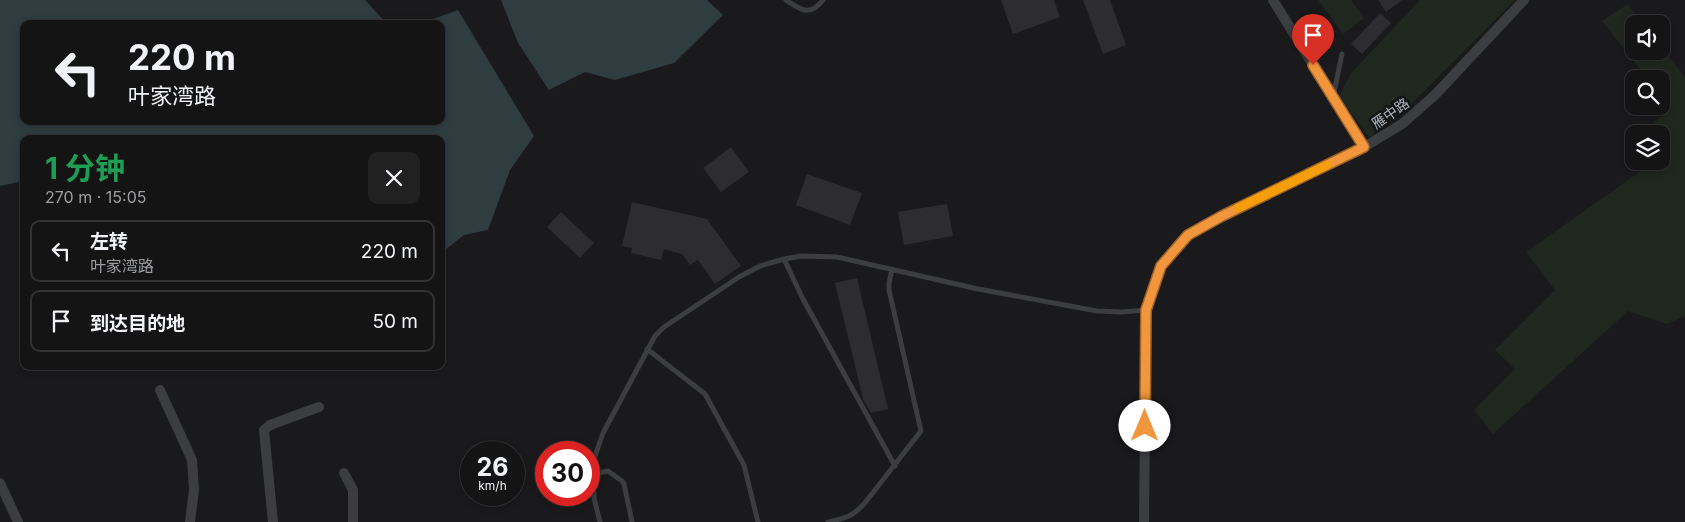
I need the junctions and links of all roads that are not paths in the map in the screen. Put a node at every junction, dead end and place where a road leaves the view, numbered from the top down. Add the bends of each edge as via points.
1 (786, 0) edge
2 (823, 0) edge
3 (1273, 0) edge
4 (1524, 0) edge
5 (1342, 54) dead end
6 (1333, 97) junction
7 (1364, 147) junction
8 (784, 259) junction
9 (892, 269) junction
10 (1146, 310) junction
11 (647, 349) junction
12 (160, 390) dead end
13 (319, 407) dead end
14 (600, 441) edge
15 (894, 466) junction
16 (344, 473) dead end
17 (600, 473) edge
18 (0, 483) edge
19 (596, 506) edge
20 (18, 522) edge
21 (190, 522) edge
22 (273, 522) edge
23 (353, 522) edge
24 (600, 522) edge
25 (632, 522) edge
26 (758, 522) edge
27 (828, 522) edge
28 (1144, 522) edge

1 - 2 lane via 801,10 810,11
3 - 6 street
4 - 7 street, 雁中路 via 1435,95 1402,124
5 - 6 lane
6 - 7 street
7 - 10 street, 雁中路 via 1188,235 1161,266
8 - 9 lane via 837,257
8 - 11 lane via 748,272 712,294 664,327
8 - 15 lane
9 - 10 lane via 1097,311
9 - 15 lane via 889,290 921,432
10 - 28 street, 雁中路
11 - 14 lane
11 - 26 lane via 705,394 744,465
12 - 21 street via 192,460 194,490
13 - 22 street via 264,430
15 - 27 lane via 855,514
16 - 23 street via 353,490
17 - 25 lane via 608,471 622,481
18 - 20 street
19 - 24 lane

